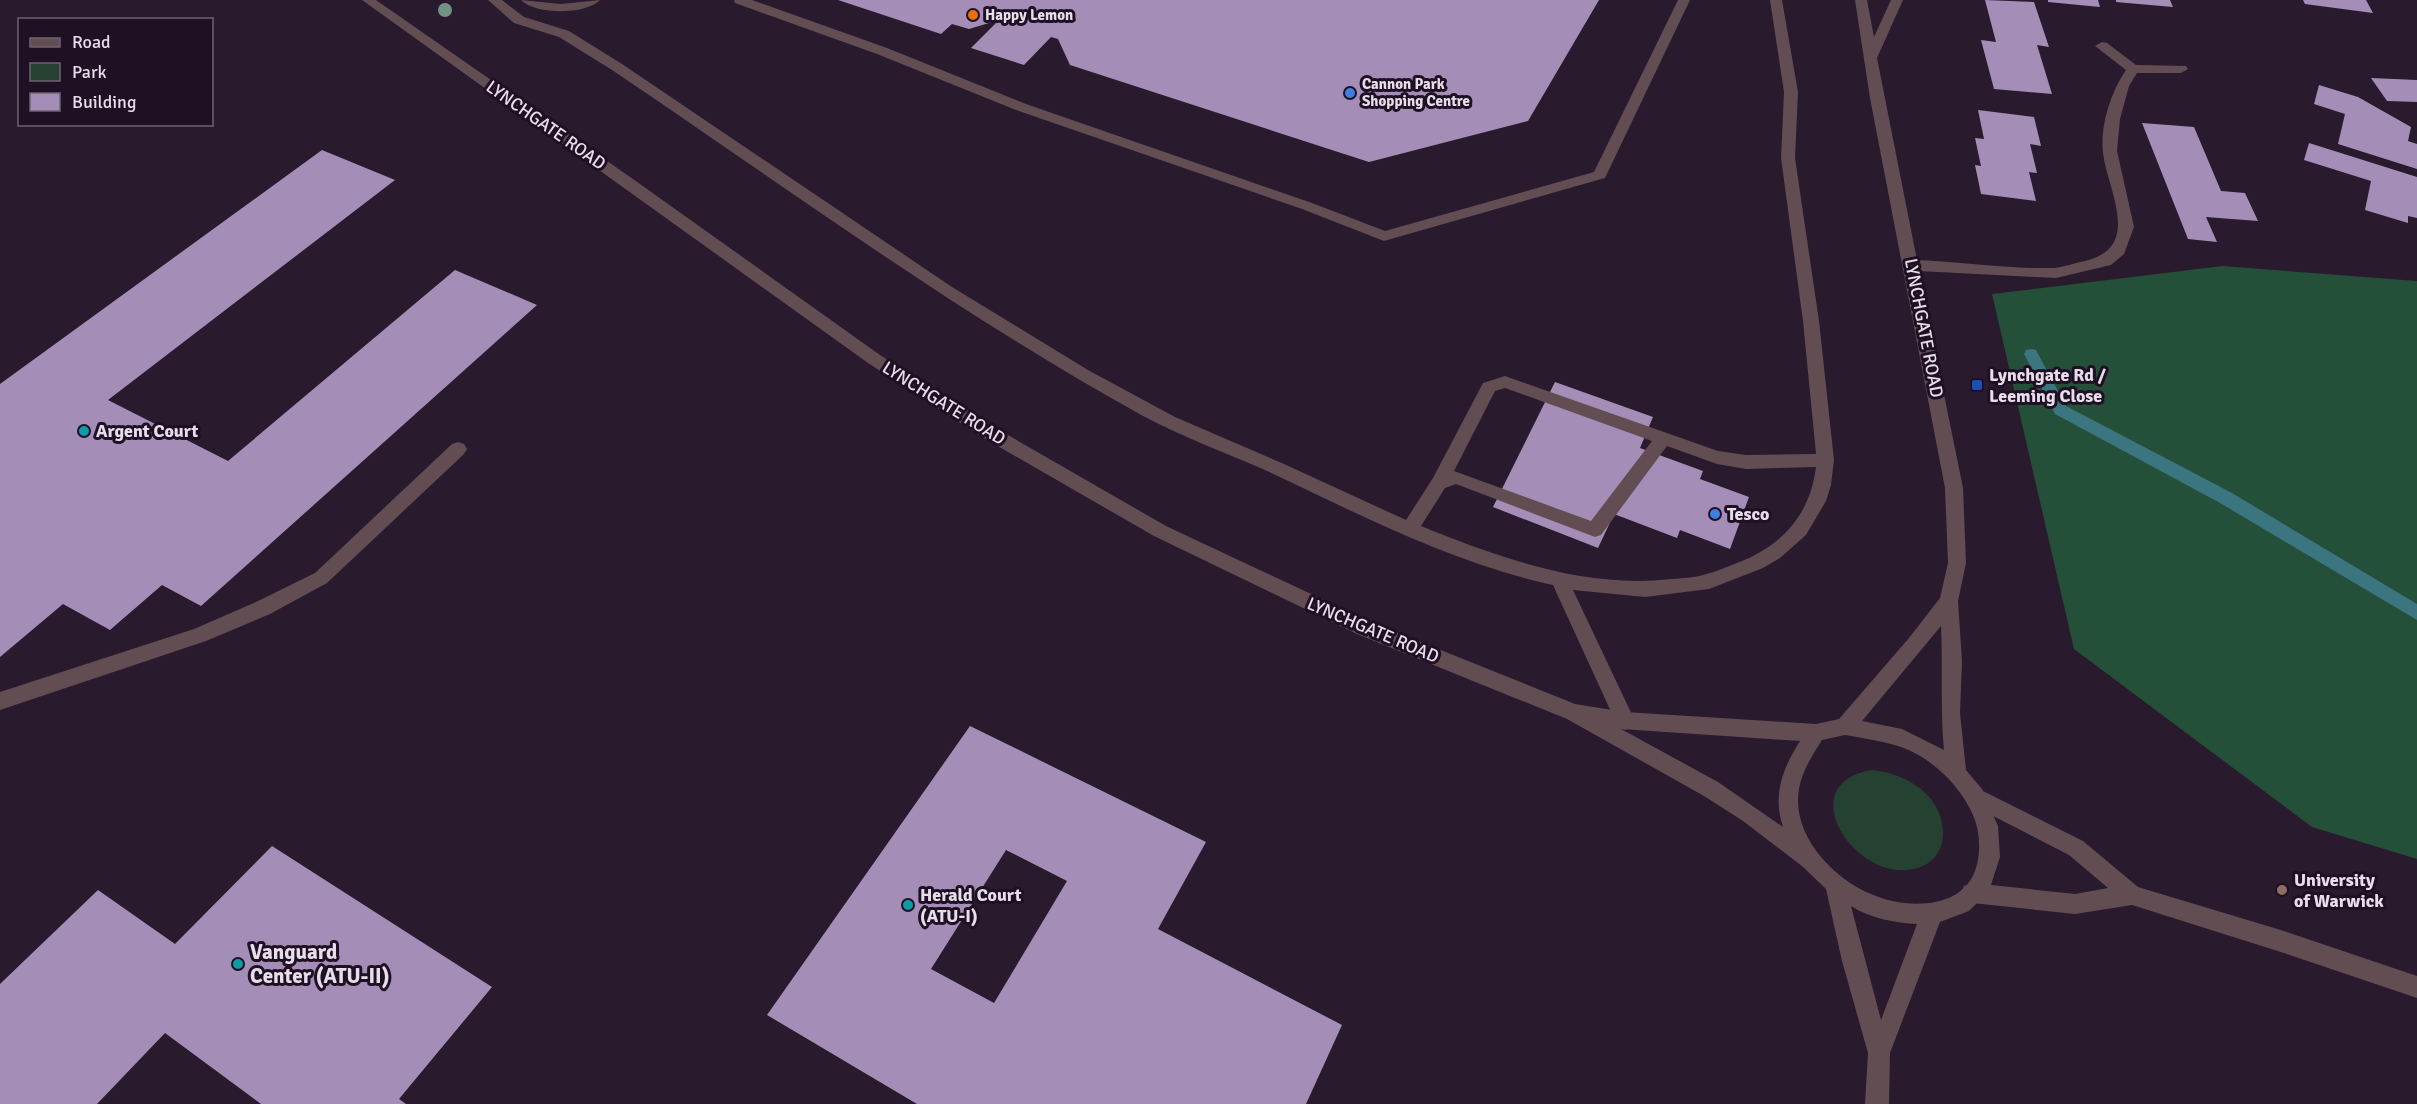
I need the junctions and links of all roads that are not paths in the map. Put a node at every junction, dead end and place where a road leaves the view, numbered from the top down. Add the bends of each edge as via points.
1 (368, 0) edge
2 (494, 0) edge
3 (527, 0) edge
4 (594, 0) edge
5 (740, 0) edge
6 (1684, 0) edge
7 (1776, 0) edge
8 (1862, 0) edge
9 (1897, 0) edge
10 (2102, 46) dead end
11 (1871, 57) junction
12 (2133, 69) junction
13 (2181, 69) dead end
14 (1912, 265) junction
15 (1663, 438) junction
16 (458, 449) dead end
17 (1825, 460) junction
18 (1439, 483) junction
19 (1409, 530) junction
20 (1560, 581) junction
21 (1949, 601) junction
22 (0, 701) edge
23 (1574, 713) junction
24 (1625, 721) junction
25 (1845, 726) junction
26 (1815, 733) junction
27 (1956, 772) junction
28 (1975, 796) junction
29 (1809, 859) junction
30 (1835, 884) junction
31 (1972, 893) junction
32 (2132, 895) junction
33 (1932, 914) junction
34 (2417, 987) edge
35 (1879, 1053) junction
36 (1877, 1104) edge

1 - 23 street, LYNCHGATE ROAD via 874,359 988,432 1160,531 1311,604
2 - 19 street via 519,20 564,34 617,67 962,301 1060,361 1155,414
3 - 4 street via 567,8
5 - 6 street via 1021,107 1384,236 1600,175
7 - 17 street via 1791,92 1788,158 1811,321
8 - 11 street, LYNCHGATE ROAD
9 - 11 street
10 - 12 street
11 - 14 street, LYNCHGATE ROAD
12 - 13 street
12 - 14 street via 2122,86 2110,151 2127,227 2119,250 2106,261 2056,273
14 - 21 street, LYNCHGATE ROAD via 1954,488 1957,563
15 - 17 street via 1717,458 1746,462
15 - 18 street via 1595,530 1456,477
15 - 18 street via 1505,382 1489,387
16 - 22 street via 321,578 199,635
17 - 20 street via 1819,497 1809,520 1769,557 1741,572 1676,589 1637,591
18 - 19 street
19 - 20 street
20 - 24 street
21 - 25 street, LYNCHGATE ROAD
21 - 27 street, LYNCHGATE ROAD via 1950,713
23 - 24 street, LYNCHGATE ROAD
23 - 29 street, LYNCHGATE ROAD via 1711,789
24 - 26 street, LYNCHGATE ROAD
25 - 26 street, LYNCHGATE ROAD
25 - 27 street, LYNCHGATE ROAD via 1902,738 1931,752
26 - 29 street, LYNCHGATE ROAD via 1790,775 1786,802 1793,830
27 - 28 street, LYNCHGATE ROAD
28 - 31 street, LYNCHGATE ROAD via 1988,826 1990,857 1982,884
28 - 32 street via 2076,848
29 - 30 street, LYNCHGATE ROAD
30 - 33 street, LYNCHGATE ROAD via 1865,903 1899,913
30 - 35 street
31 - 32 street via 2075,904
31 - 33 street, LYNCHGATE ROAD via 1961,904
32 - 34 street
33 - 35 street
35 - 36 street

